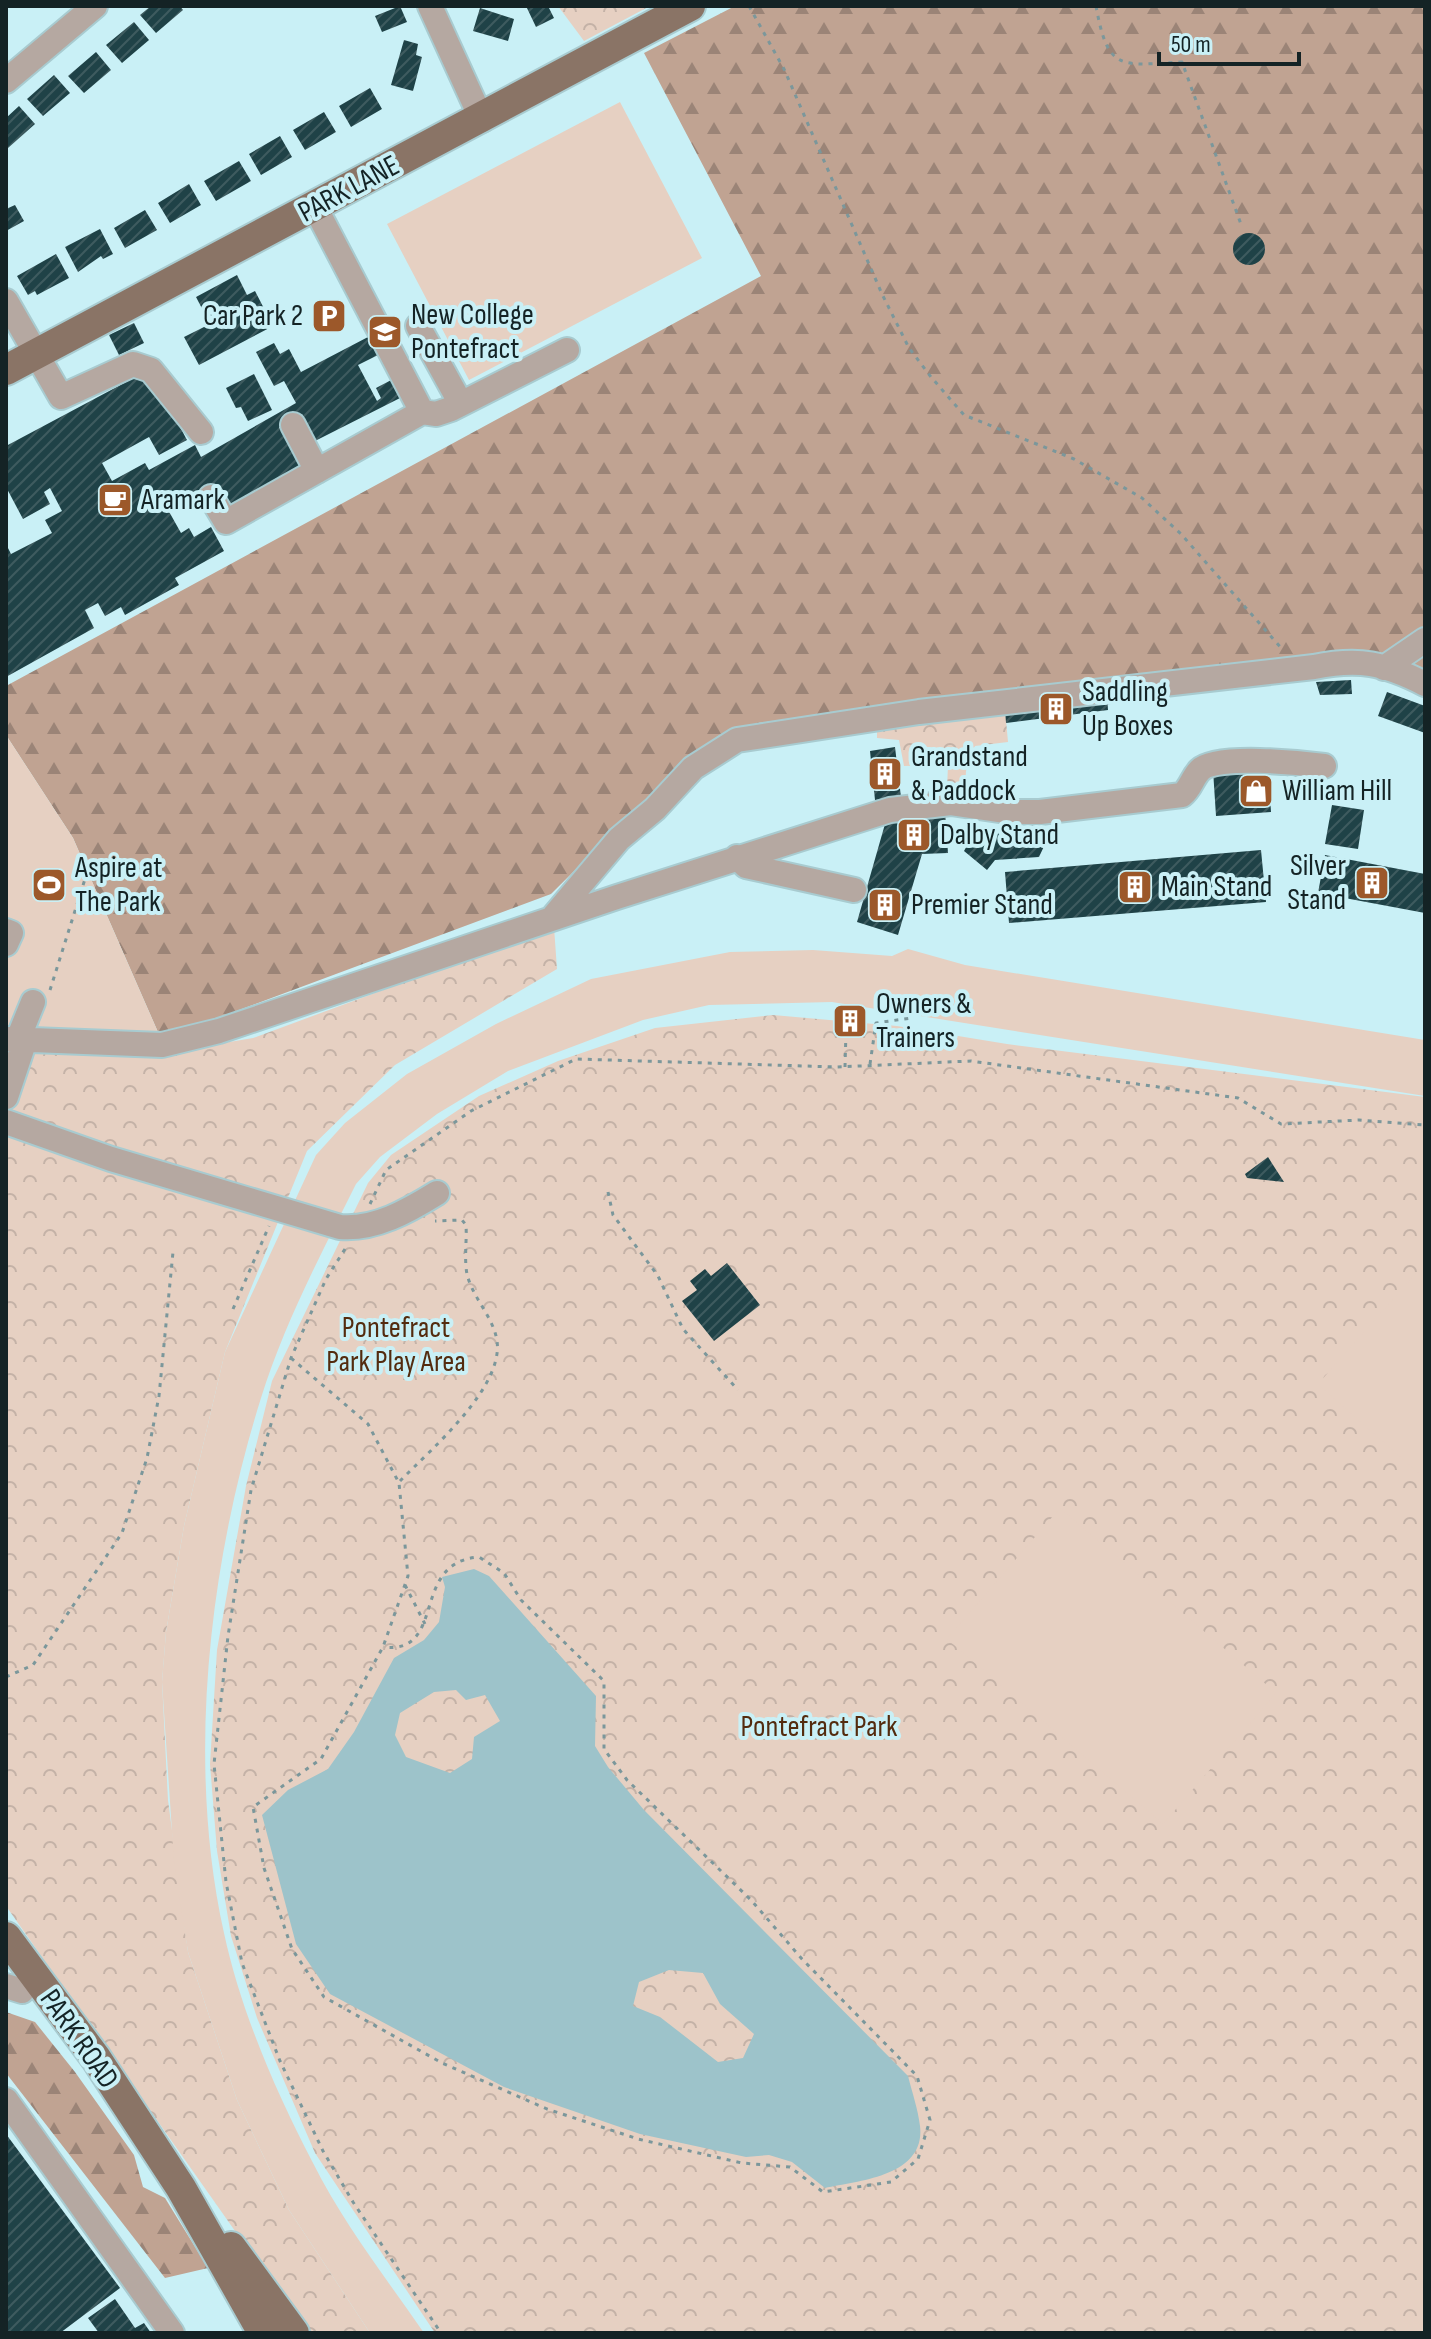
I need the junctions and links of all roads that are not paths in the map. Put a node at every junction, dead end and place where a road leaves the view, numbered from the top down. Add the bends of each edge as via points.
1 (95, 6) edge
2 (430, 6) edge
3 (690, 6) edge
4 (6, 81) edge
5 (482, 120) junction
6 (315, 207) junction
7 (6, 301) edge
8 (418, 326) dead end
9 (567, 350) dead end
10 (35, 355) junction
11 (6, 370) edge
12 (461, 404) junction
13 (422, 412) junction
14 (293, 425) dead end
15 (201, 432) dead end
16 (317, 471) junction
17 (211, 497) dead end
18 (1425, 640) edge
19 (1384, 668) junction
20 (1425, 684) edge
21 (1324, 766) dead end
22 (737, 857) junction
23 (854, 890) dead end
24 (551, 919) junction
25 (6, 931) edge
26 (6, 944) edge
27 (39, 1001) road end
28 (16, 1039) edge
29 (6, 1097) edge
30 (6, 1122) edge
31 (437, 1193) dead end
32 (10, 1969) edge
33 (6, 2100) edge
34 (123, 2104) junction
35 (181, 2188) junction
36 (261, 2285) junction
37 (172, 2333) edge
38 (263, 2333) edge
39 (283, 2333) edge
40 (294, 2333) edge

1 - 4 street
2 - 5 street
3 - 5 main road, PARK LANE
5 - 6 main road, PARK LANE
6 - 10 main road, PARK LANE
6 - 13 street
7 - 10 street
8 - 12 street
9 - 12 street
10 - 11 main road, PARK LANE
10 - 15 street via 61,397 133,364 151,370
12 - 13 street via 436,414
13 - 16 street
14 - 16 street
16 - 17 street via 226,522
18 - 19 street
19 - 20 street
19 - 24 street via 1350,660 919,712 737,740 693,768 619,839
21 - 22 street via 1274,760 1210,764 1182,795 1124,804 1013,812 937,804 890,810
22 - 23 street via 746,866
22 - 24 street
24 - 28 street via 219,1031 162,1045
25 - 26 street via 11,933
27 - 28 street
28 - 29 street
30 - 31 street via 340,1227 359,1228 397,1215
32 - 34 main road, PARK ROAD
32 - 34 main road, PARK ROAD via 96,2058
33 - 37 street
34 - 35 main road, PARK ROAD
35 - 36 main road, PARK ROAD
35 - 38 main road, PARK ROAD
36 - 39 street
36 - 40 main road, PARK ROAD

